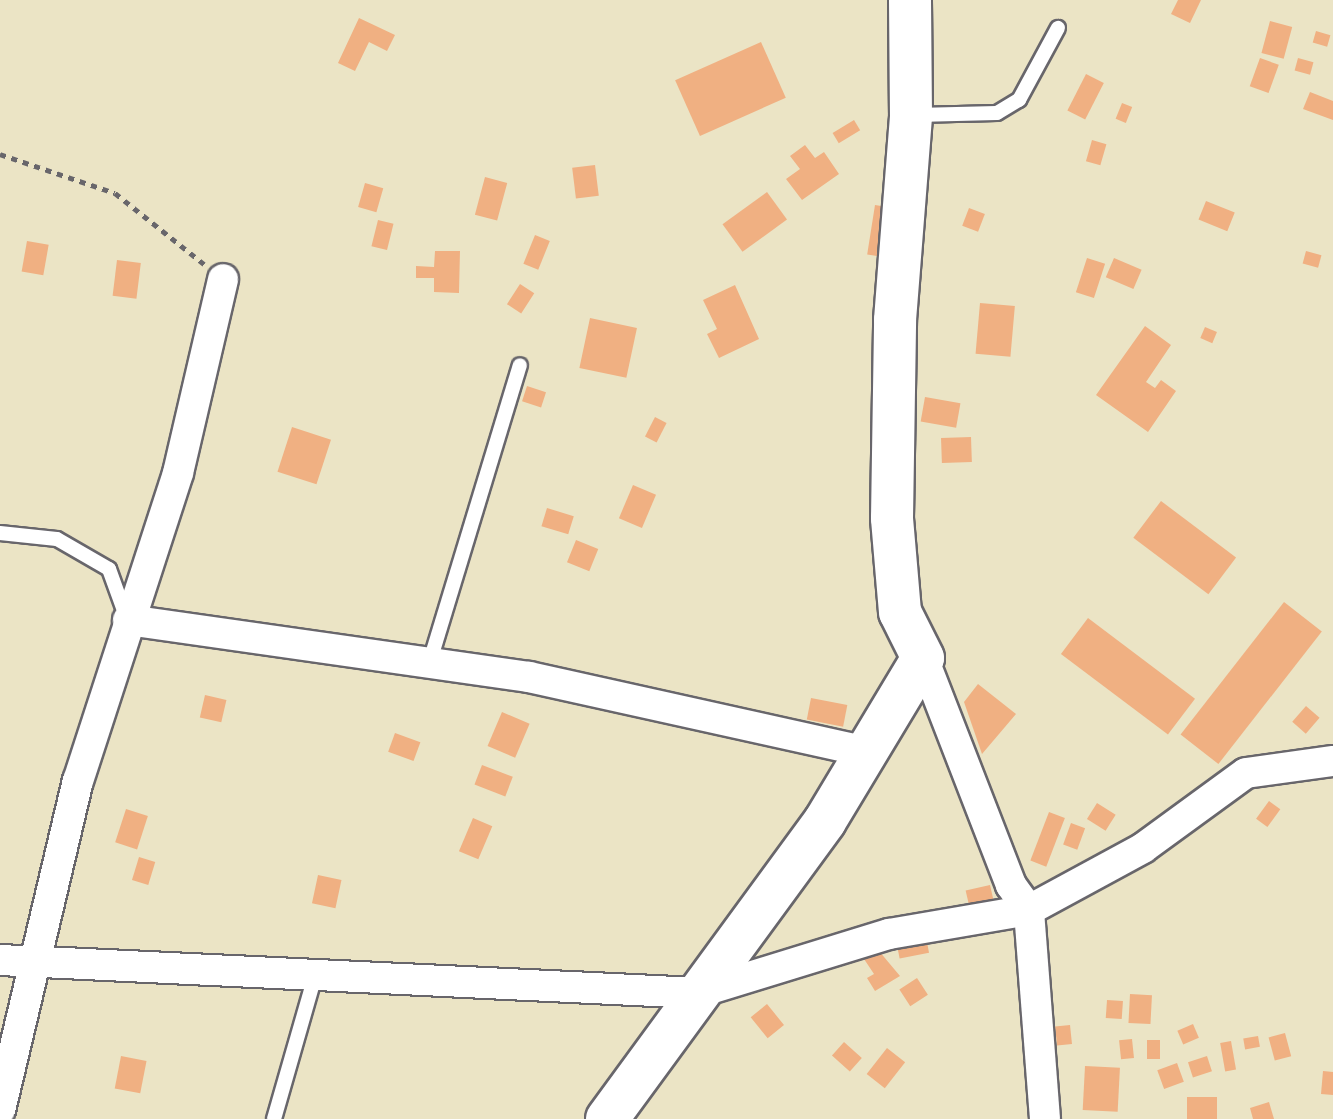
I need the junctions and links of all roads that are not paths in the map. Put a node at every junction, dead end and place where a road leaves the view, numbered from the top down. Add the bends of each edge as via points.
1 (910, 0) edge
2 (1058, 28) dead end
3 (911, 116) junction
4 (223, 279) road end
5 (520, 365) dead end
6 (0, 533) edge
7 (128, 620) junction
8 (923, 658) junction
9 (430, 661) junction
10 (866, 752) junction
11 (1333, 761) edge
12 (1029, 910) junction
13 (0, 960) edge
14 (35, 961) junction
15 (316, 973) junction
16 (697, 993) junction
17 (0, 1110) edge
18 (274, 1119) edge
19 (607, 1119) edge
20 (1045, 1119) edge

1 - 3 street
2 - 3 lane via 1019,100 997,113
3 - 8 street via 895,320 892,518 900,612
4 - 7 street via 178,473
5 - 9 lane
6 - 7 lane via 57,539 109,569
7 - 9 street
7 - 14 street via 78,781
8 - 10 street
8 - 12 street via 1011,885
9 - 10 street via 529,677
10 - 16 street via 825,821
11 - 12 street via 1246,773 1143,848
12 - 16 street via 889,934
12 - 20 street
13 - 14 street
14 - 15 street
14 - 17 street
15 - 16 street
15 - 18 lane
16 - 19 street

